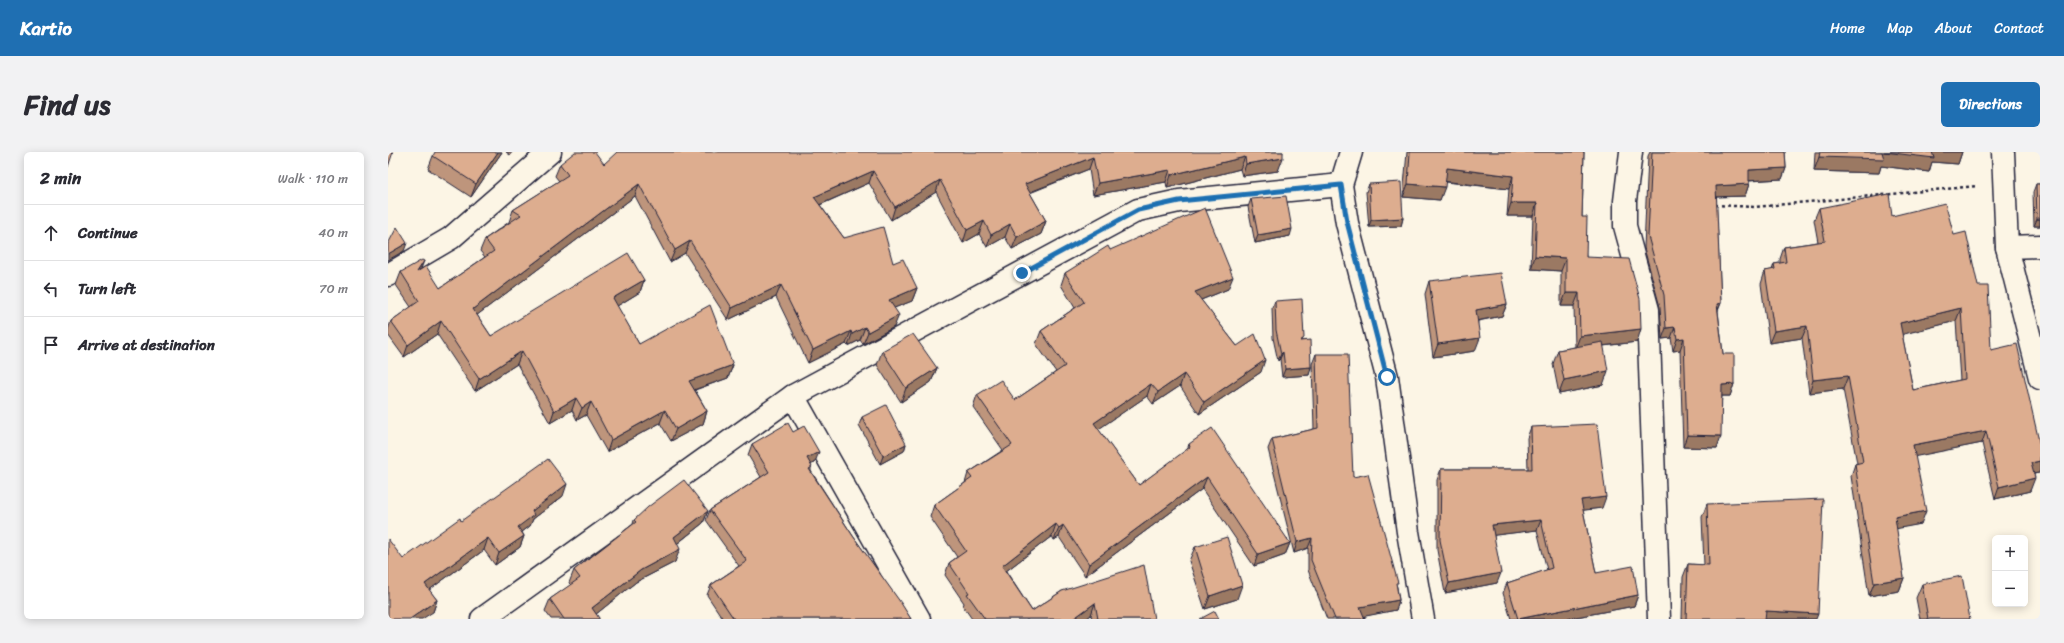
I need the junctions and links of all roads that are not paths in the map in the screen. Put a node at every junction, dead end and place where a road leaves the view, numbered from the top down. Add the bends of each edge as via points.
1 (550, 152) edge
2 (1352, 152) edge
3 (1631, 152) edge
4 (2002, 152) edge
5 (1341, 185) junction
6 (2040, 246) edge
7 (2007, 247) junction
8 (388, 275) edge
9 (2040, 378) edge
10 (793, 396) junction
11 (1653, 618) edge
12 (482, 619) edge
13 (919, 619) edge
14 (1423, 619) edge

1 - 8 street via 451,238
2 - 5 street
3 - 11 street via 1625,200 1625,226 1648,310
4 - 7 street
5 - 10 street via 1179,201 1138,210
5 - 14 street via 1347,222 1387,377 1408,532
6 - 7 street
7 - 9 street
10 - 12 street
10 - 13 street

